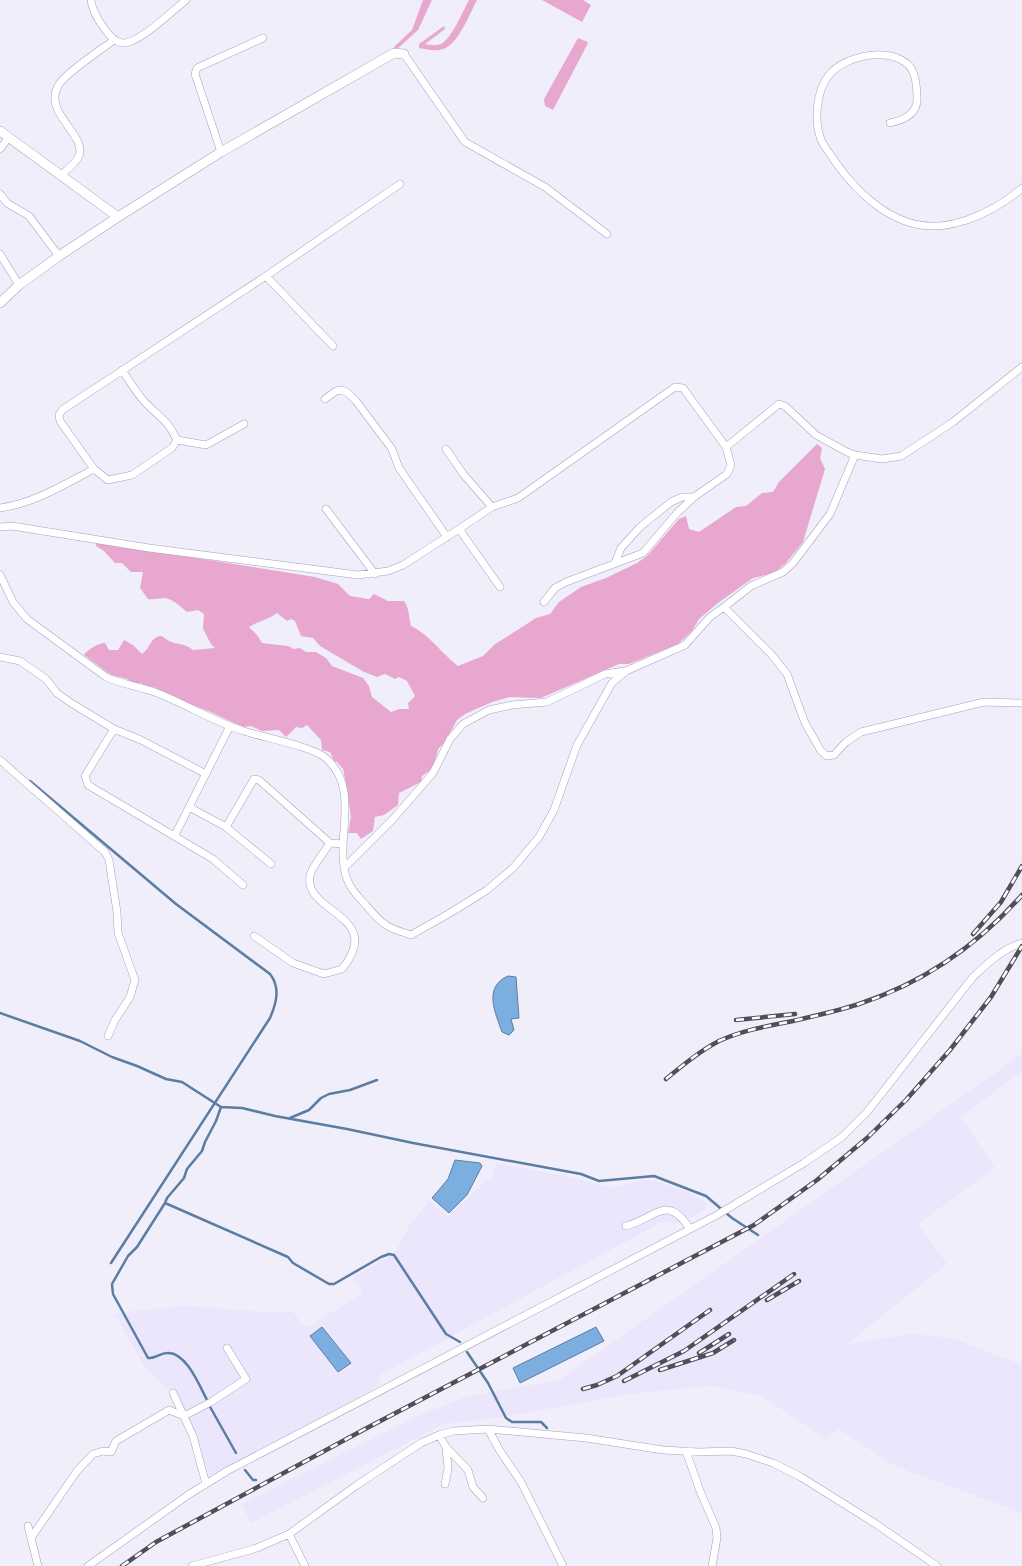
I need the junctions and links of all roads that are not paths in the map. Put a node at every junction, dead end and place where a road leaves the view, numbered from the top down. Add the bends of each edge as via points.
1 (91, 0) edge
2 (186, 0) edge
3 (263, 38) dead end
4 (114, 40) junction
5 (404, 54) joint
6 (890, 123) dead end
7 (0, 131) edge
8 (9, 137) junction
9 (0, 149) edge
10 (221, 152) junction
11 (61, 175) junction
12 (400, 184) dead end
13 (1022, 188) edge
14 (0, 194) edge
15 (118, 217) junction
16 (607, 234) dead end
17 (0, 254) edge
18 (59, 256) junction
19 (266, 276) junction
20 (19, 285) junction
21 (0, 303) edge
22 (333, 346) dead end
23 (1022, 367) edge
24 (122, 370) junction
25 (325, 399) dead end
26 (244, 424) dead end
27 (177, 440) junction
28 (726, 447) junction
29 (446, 449) dead end
30 (855, 456) junction
31 (94, 469) junction
32 (694, 497) junction
33 (492, 507) junction
34 (0, 508) edge
35 (326, 509) dead end
36 (0, 527) edge
37 (459, 529) junction
38 (447, 537) junction
39 (615, 563) junction
40 (375, 574) junction
41 (0, 575) edge
42 (500, 587) dead end
43 (544, 602) dead end
44 (724, 607) junction
45 (0, 658) edge
46 (626, 671) junction
47 (1022, 702) edge
48 (230, 726) junction
49 (114, 729) junction
50 (0, 760) edge
51 (206, 774) junction
52 (189, 807) junction
53 (226, 827) junction
54 (175, 835) junction
55 (330, 843) junction
56 (343, 844) junction
57 (272, 864) dead end
58 (344, 868) junction
59 (243, 885) dead end
60 (254, 936) dead end
61 (1022, 943) edge
62 (108, 1036) dead end
63 (626, 1226) dead end
64 (690, 1229) junction
65 (227, 1348) dead end
66 (174, 1393) dead end
67 (184, 1416) junction
68 (488, 1429) junction
69 (439, 1435) junction
70 (446, 1447) junction
71 (686, 1451) junction
72 (206, 1484) junction
73 (445, 1484) dead end
74 (483, 1498) dead end
75 (28, 1526) dead end
76 (289, 1534) junction
77 (31, 1538) junction
78 (38, 1566) edge
79 (88, 1566) edge
80 (192, 1566) edge
81 (305, 1566) edge
82 (564, 1566) edge
83 (712, 1566) edge
84 (937, 1566) edge

1 - 4 street via 100,22
2 - 4 street via 162,22 132,41 122,43
3 - 10 street via 198,68 195,74
4 - 11 street via 58,86 54,101 57,110 80,148 79,156
5 - 10 street via 394,54
5 - 16 street via 465,142 545,187
6 - 13 street via 905,118 917,106 915,76 906,62 878,54 860,56 830,74 821,90 818,110 821,139 855,187 887,213 914,223 948,225 985,214
7 - 8 street
8 - 9 street
8 - 11 street
10 - 15 street
11 - 15 street
12 - 19 street
14 - 18 street via 7,203 29,216
15 - 18 street
17 - 20 street
18 - 20 street
19 - 22 street
19 - 24 street
20 - 21 street
23 - 30 street via 953,422 901,456 882,459
24 - 27 street via 142,400 171,427
24 - 31 street via 59,415
25 - 38 street via 342,390 356,401 392,449 399,468
26 - 27 street via 206,445
27 - 31 street via 172,448 132,475 108,480
28 - 30 street via 779,404 816,435
28 - 32 street via 730,466 727,474
28 - 33 street via 683,388 676,387 518,498
29 - 33 street
30 - 44 street via 830,514 793,562 783,572 751,586
31 - 34 street via 50,493
32 - 39 street via 643,553
32 - 39 street via 682,497 671,502 640,527 621,548
33 - 37 street
35 - 40 street
36 - 40 street via 12,526 339,573
37 - 38 street
37 - 42 street
38 - 40 street via 403,565
39 - 43 street via 555,588
41 - 48 street via 12,602 27,619 106,676 118,683 157,693
44 - 46 street via 710,617 685,646
44 - 47 street via 787,674 805,723 827,756 834,755 861,732 984,702
45 - 49 street via 20,661 31,667 70,703
46 - 58 street via 605,674 547,702 489,710 463,724 450,738 433,773
46 - 58 street via 612,683 577,745 554,810 539,837 513,868 487,890 411,934 387,926 376,917 357,896
48 - 51 street
48 - 56 street via 325,757 335,769 342,786 346,817
49 - 51 street
49 - 54 street via 85,776 88,785
50 - 62 street via 105,852 109,860 118,933 135,980 130,997
51 - 52 street
52 - 53 street
52 - 54 street
53 - 55 street via 254,780 259,780
53 - 57 street
54 - 59 street via 212,859
55 - 56 street
55 - 60 street via 310,875 310,885 355,937 355,946 342,969 324,974 293,963
56 - 58 street
61 - 64 street via 994,958 973,977 867,1112 842,1138
63 - 64 street via 670,1209 680,1214
64 - 72 street
65 - 67 street via 246,1379
66 - 67 street
67 - 72 street
67 - 77 street via 169,1410 116,1441 111,1452 93,1454 77,1471
68 - 69 street
68 - 71 street
68 - 82 street via 521,1482
69 - 70 street
69 - 76 street via 420,1443
70 - 73 street via 448,1468
70 - 74 street via 468,1470 472,1487
71 - 83 street via 716,1528
71 - 84 street via 731,1451 774,1463 851,1508
72 - 79 street
75 - 77 street
76 - 80 street via 254,1549
76 - 81 street
77 - 78 street

